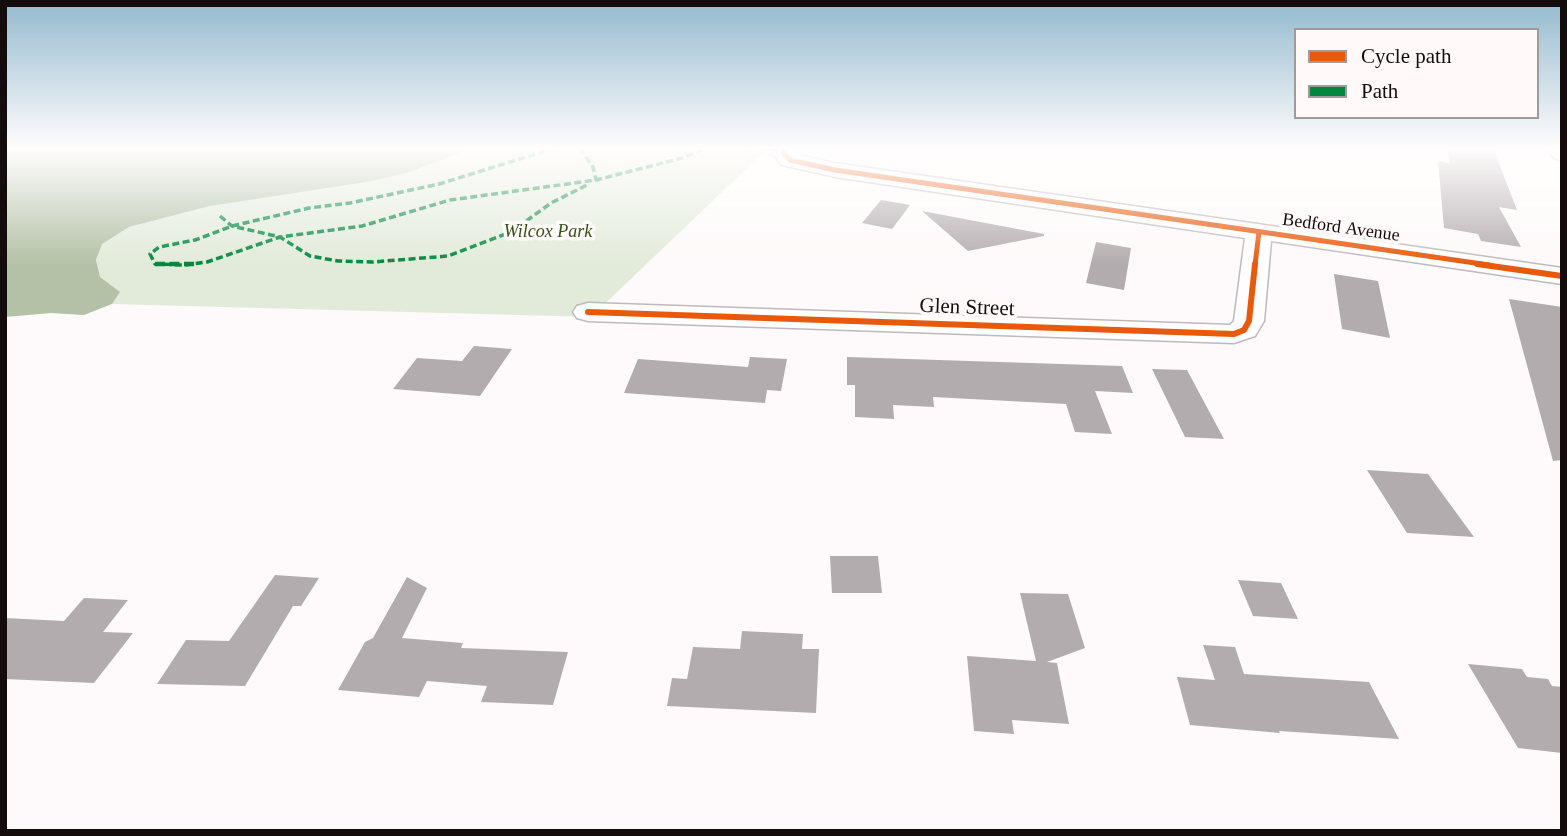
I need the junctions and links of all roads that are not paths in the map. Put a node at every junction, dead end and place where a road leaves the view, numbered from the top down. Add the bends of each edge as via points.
1 (951, 187) edge
2 (1259, 232) junction
3 (1562, 276) edge
4 (588, 312) dead end

1 - 2 street, Bedford Avenue
2 - 3 street, Bedford Avenue
2 - 4 street, Glen Street via 1250,321 1234,334

